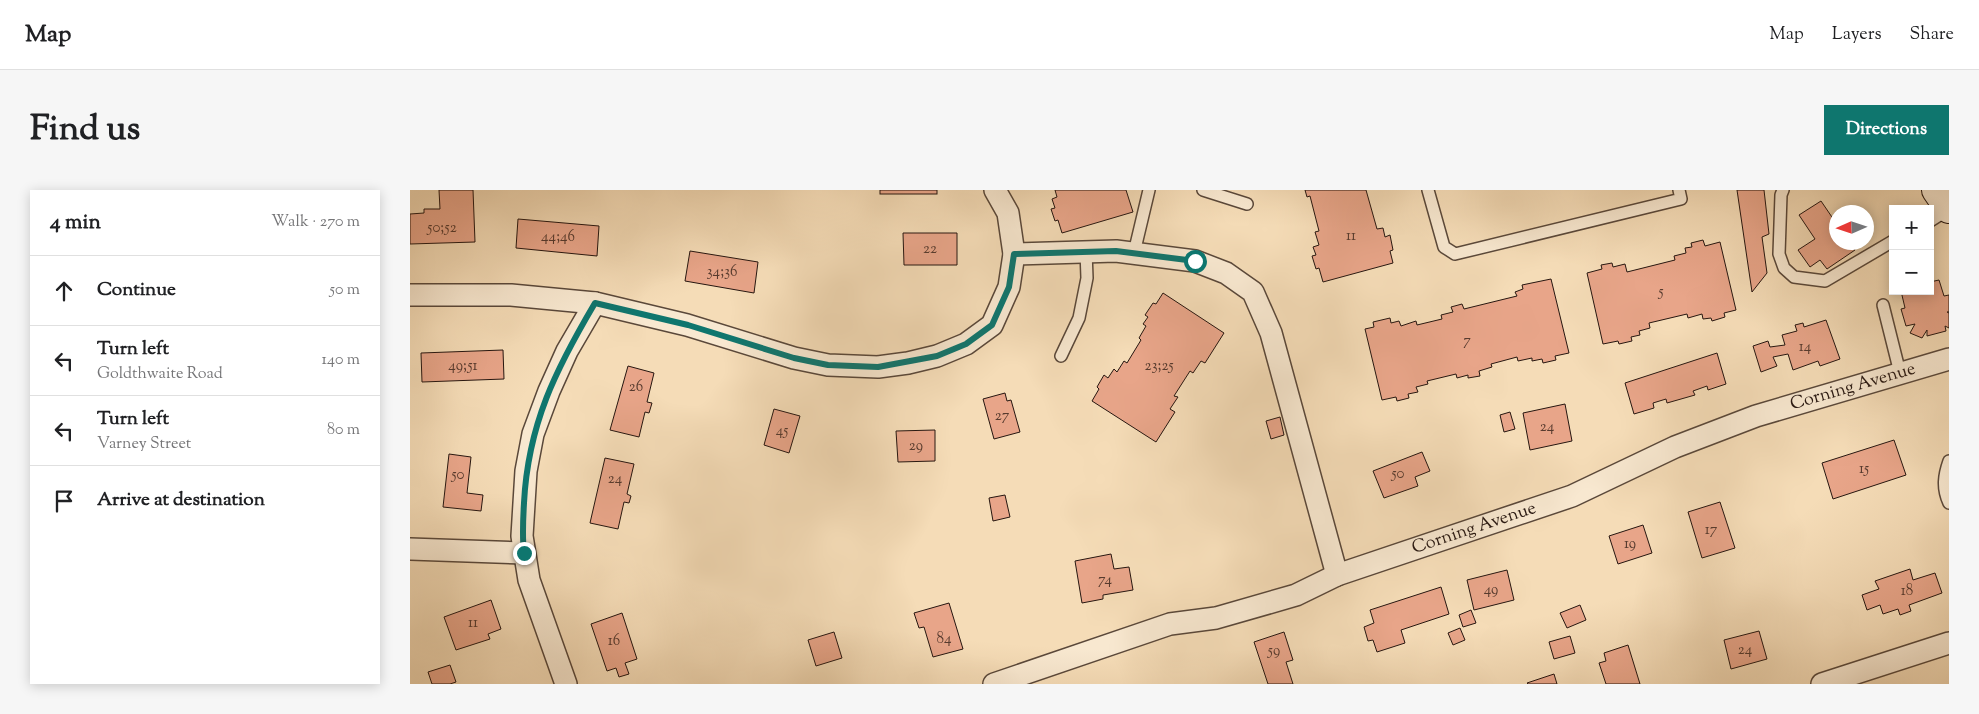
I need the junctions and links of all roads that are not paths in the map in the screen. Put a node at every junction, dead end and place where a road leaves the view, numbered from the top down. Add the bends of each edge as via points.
1 (995, 190) edge
2 (1149, 190) edge
3 (1203, 190) edge
4 (1428, 190) edge
5 (1679, 190) edge
6 (1783, 190) edge
7 (1936, 190) edge
8 (1247, 204) dead end
9 (1949, 209) edge
10 (1934, 218) edge
11 (1889, 243) edge
12 (1086, 251) junction
13 (1134, 253) junction
14 (1014, 254) junction
15 (410, 295) edge
16 (595, 303) junction
17 (1883, 305) dead end
18 (1061, 356) dead end
19 (1949, 359) edge
20 (1900, 373) junction
21 (1949, 461) edge
22 (1949, 503) edge
23 (410, 549) edge
24 (524, 553) junction
25 (1337, 575) junction
26 (1949, 643) edge
27 (566, 684) edge
28 (994, 684) edge
29 (1822, 684) edge

1 - 14 street via 1008,212
2 - 13 lane
3 - 8 lane
4 - 5 lane via 1444,247 1455,254 1681,199
6 - 11 lane via 1779,254 1784,268 1794,277 1825,281
7 - 9 main road
9 - 10 lane
12 - 13 street
12 - 14 street
12 - 18 lane via 1086,278 1079,318
13 - 25 street via 1195,261 1226,273 1253,292 1271,333
14 - 16 street via 1009,287 992,325 966,344 937,356 878,367 828,365 794,358 688,325
15 - 16 street via 511,295
16 - 24 street via 567,351 533,434 526,471
17 - 20 lane
19 - 20 street, Corning Avenue
20 - 25 street, Corning Avenue via 1756,416 1675,447 1572,496
21 - 22 lane via 1944,476
23 - 24 street
24 - 27 street via 528,580
25 - 28 street, Corning Avenue via 1308,590 1261,606 1216,618 1170,624
26 - 29 street

